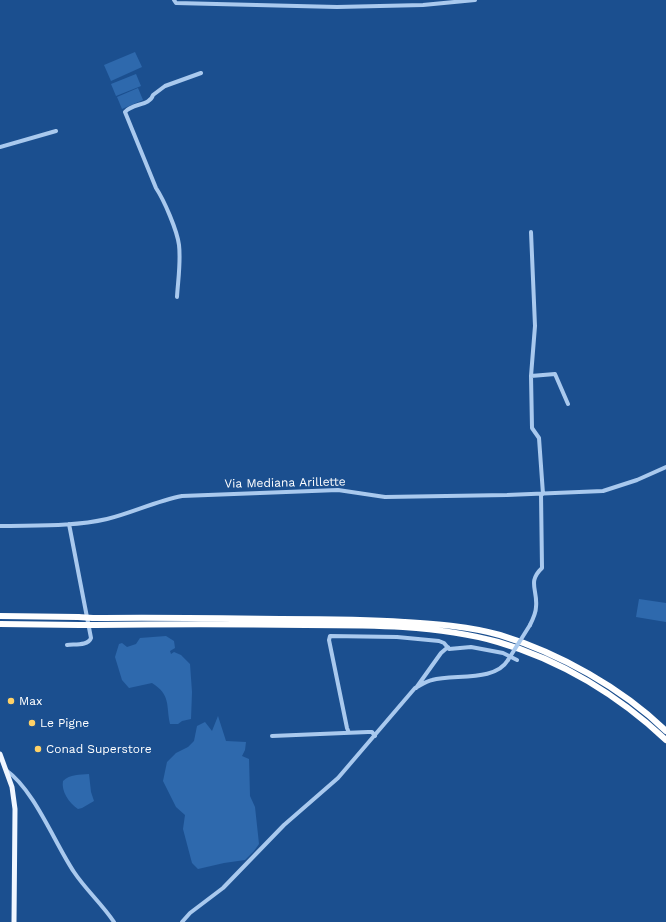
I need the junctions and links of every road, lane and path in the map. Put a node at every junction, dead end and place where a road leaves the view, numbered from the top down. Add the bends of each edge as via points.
1 (174, 0) edge
2 (475, 0) edge
3 (201, 73) dead end
4 (56, 131) dead end
5 (0, 148) edge
6 (531, 232) dead end
7 (177, 297) dead end
8 (531, 376) junction
9 (568, 404) dead end
10 (666, 467) edge
11 (542, 494) junction
12 (69, 524) junction
13 (0, 526) edge
14 (0, 616) edge
15 (0, 624) edge
16 (67, 645) dead end
17 (448, 647) junction
18 (517, 660) dead end
19 (416, 688) junction
20 (666, 731) edge
21 (349, 733) junction
22 (272, 736) dead end
23 (376, 736) junction
24 (666, 740) edge
25 (0, 754) edge
26 (6, 770) junction
27 (14, 922) edge
28 (114, 922) edge
29 (182, 922) edge

1 - 2 street via 176,3 337,7 423,5
3 - 7 street via 165,86 148,101 125,112 177,235
4 - 5 street
6 - 8 street via 535,326
8 - 9 street via 555,374
8 - 11 street via 532,428 539,438
10 - 11 street, Via Mediana Arillette via 603,491
11 - 12 street, Via Mediana Arillette via 385,497 338,490 182,496 107,519
11 - 19 street, bridge via 542,568 533,584 535,616 505,666 492,673 432,680
12 - 13 street, Via Mediana Arillette
12 - 16 street via 91,638 87,643
14 - 20 highway, bridge via 357,619 468,629 499,635 525,644 577,668 621,695 652,717
15 - 24 highway, bridge via 358,625 435,630 499,642 565,669 615,698
17 - 18 street via 503,653
17 - 19 street via 440,653
17 - 21 street via 439,641 398,637 330,636
19 - 23 street
21 - 22 street
21 - 23 street via 372,732
23 - 29 street via 326,790 284,825 222,888
25 - 26 main road
26 - 27 main road via 12,787 15,809
26 - 28 street via 31,799 73,871

